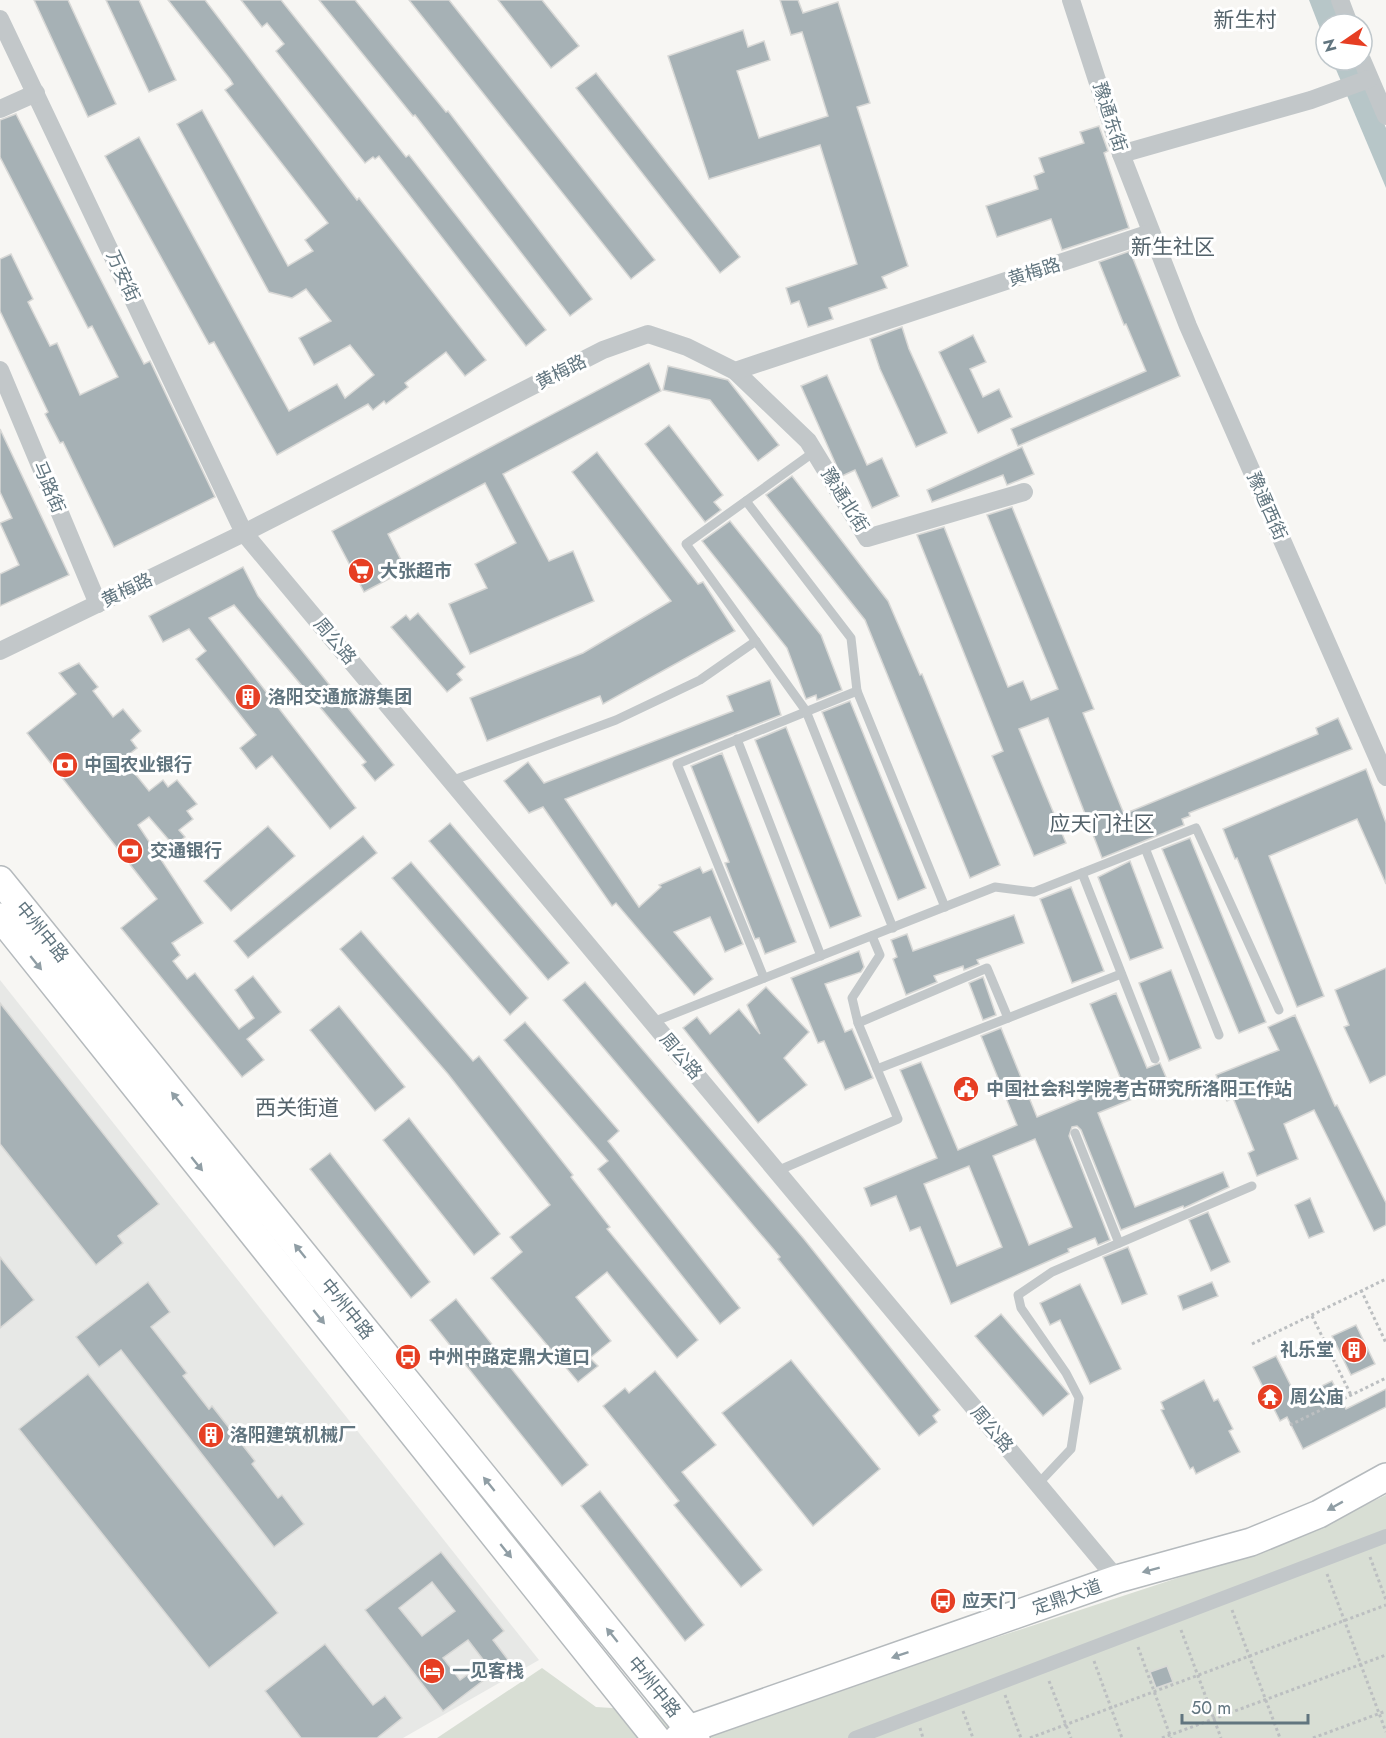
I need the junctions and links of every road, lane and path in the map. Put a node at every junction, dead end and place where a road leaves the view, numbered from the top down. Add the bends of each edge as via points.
1 (1071, 0) edge
2 (0, 19) edge
3 (1366, 72) edge
4 (1369, 79) junction
5 (36, 93) junction
6 (0, 109) edge
7 (1386, 116) edge
8 (1121, 154) junction
9 (1150, 233) junction
10 (0, 370) edge
11 (735, 371) junction
12 (814, 452) junction
13 (1024, 492) dead end
14 (746, 501) junction
15 (244, 533) junction
16 (98, 604) junction
17 (756, 641) junction
18 (0, 651) edge
19 (856, 691) junction
20 (806, 711) junction
21 (737, 739) junction
22 (1386, 777) edge
23 (451, 781) junction
24 (1145, 848) junction
25 (1082, 873) junction
26 (0, 880) edge
27 (945, 907) junction
28 (0, 917) edge
29 (893, 928) junction
30 (872, 936) junction
31 (821, 956) junction
32 (1121, 974) junction
33 (764, 978) junction
34 (1279, 1010) dead end
35 (1008, 1018) junction
36 (653, 1022) junction
37 (858, 1023) junction
38 (1219, 1035) dead end
39 (1155, 1059) dead end
40 (877, 1069) junction
41 (1075, 1133) dead end
42 (777, 1171) junction
43 (1252, 1186) dead end
44 (1119, 1243) junction
45 (1386, 1279) edge
46 (1361, 1290) junction
47 (1312, 1315) junction
48 (1386, 1343) edge
49 (1252, 1344) dead end
50 (1386, 1378) edge
51 (1351, 1395) junction
52 (1290, 1425) dead end
53 (1386, 1477) edge
54 (1038, 1484) junction
55 (1386, 1536) edge
56 (1365, 1544) junction
57 (1323, 1560) junction
58 (1117, 1579) junction
59 (1227, 1596) junction
60 (1386, 1603) edge
61 (1176, 1616) junction
62 (1345, 1620) junction
63 (1132, 1632) junction
64 (1089, 1649) junction
65 (1386, 1655) edge
66 (1249, 1656) junction
67 (1361, 1664) junction
68 (1043, 1666) junction
69 (1198, 1675) junction
70 (1000, 1683) junction
71 (1154, 1691) junction
72 (958, 1699) junction
73 (1266, 1700) junction
74 (1111, 1708) junction
75 (1386, 1711) edge
76 (1379, 1713) junction
77 (1214, 1719) junction
78 (1065, 1725) junction
79 (1386, 1732) edge
80 (688, 1735) edge
81 (1171, 1737) edge
82 (656, 1738) edge
83 (855, 1738) edge
84 (973, 1738) edge
85 (1021, 1738) edge
86 (1030, 1738) edge
87 (1071, 1738) edge
88 (1122, 1738) edge
89 (1162, 1738) edge
90 (1221, 1738) edge
91 (1280, 1738) edge
92 (1313, 1738) edge

1 - 8 street, 豫通东街
2 - 5 street, 万安街
3 - 4 street
4 - 7 street
4 - 8 street via 1311,100
5 - 6 street
5 - 15 street, 万安街
8 - 9 street, 豫通东街
9 - 11 street, 黄梅路
9 - 22 street, 豫通西街
10 - 16 street, 马路街
11 - 12 street, 豫通北街 via 808,441
11 - 15 street, 黄梅路 via 687,347 648,334 603,350
12 - 13 street, 豫通北街 via 867,538
12 - 14 lane
14 - 17 lane via 686,544
14 - 19 lane via 851,638
15 - 16 street, 黄梅路
15 - 23 street, 周公路
16 - 18 street, 黄梅路
17 - 20 lane
17 - 23 lane via 700,680 616,720
19 - 20 lane
19 - 27 lane
20 - 21 lane
20 - 29 lane
21 - 31 lane
21 - 33 lane via 677,764
23 - 36 street, 周公路
24 - 25 lane
24 - 34 lane via 1196,828
24 - 38 lane
25 - 27 lane via 1034,891 995,887
25 - 32 lane
80 -> 26 main road, 中州中路
27 - 29 lane
28 -> 82 main road, 中州中路
29 - 30 lane
30 - 31 lane
30 - 37 lane via 880,955 852,998
31 - 33 lane
32 - 35 lane
32 - 39 lane
33 - 36 lane
35 - 37 lane via 987,968
35 - 40 lane
36 - 42 street, 周公路
37 - 40 lane
40 - 42 lane via 898,1119
41 - 44 lane
42 - 54 street, 周公路
43 - 44 lane
44 - 54 lane via 1052,1272 1018,1295 1021,1308 1079,1398 1071,1449
45 - 46 path
46 - 47 path
46 - 48 path
47 - 49 path
47 - 51 path
50 - 51 path
51 - 52 path
53 -> 58 main road, 定鼎大道 via 1319,1515 1251,1542
54 - 58 street, 周公路
55 - 56 street
56 - 57 street
56 - 60 path
57 - 59 street
57 - 62 path
58 -> 80 main road, 定鼎大道
59 - 61 street
59 - 66 path
60 - 62 path
61 - 63 street
61 - 69 path
62 - 66 path
62 - 67 path
63 - 64 street
63 - 71 path
64 - 68 street
64 - 74 path
65 - 67 path
66 - 69 path
66 - 73 path
67 - 73 path
67 - 76 path
68 - 70 street
68 - 78 path
69 - 71 path
69 - 77 path
70 - 72 street
70 - 85 path
71 - 74 path
71 - 81 path
72 - 83 street
72 - 84 path
73 - 77 path
73 - 91 path
74 - 78 path
74 - 88 path
75 - 76 path
76 - 79 path
76 - 92 path
77 - 81 path
77 - 90 path
78 - 86 path
78 - 87 path
81 - 89 path

